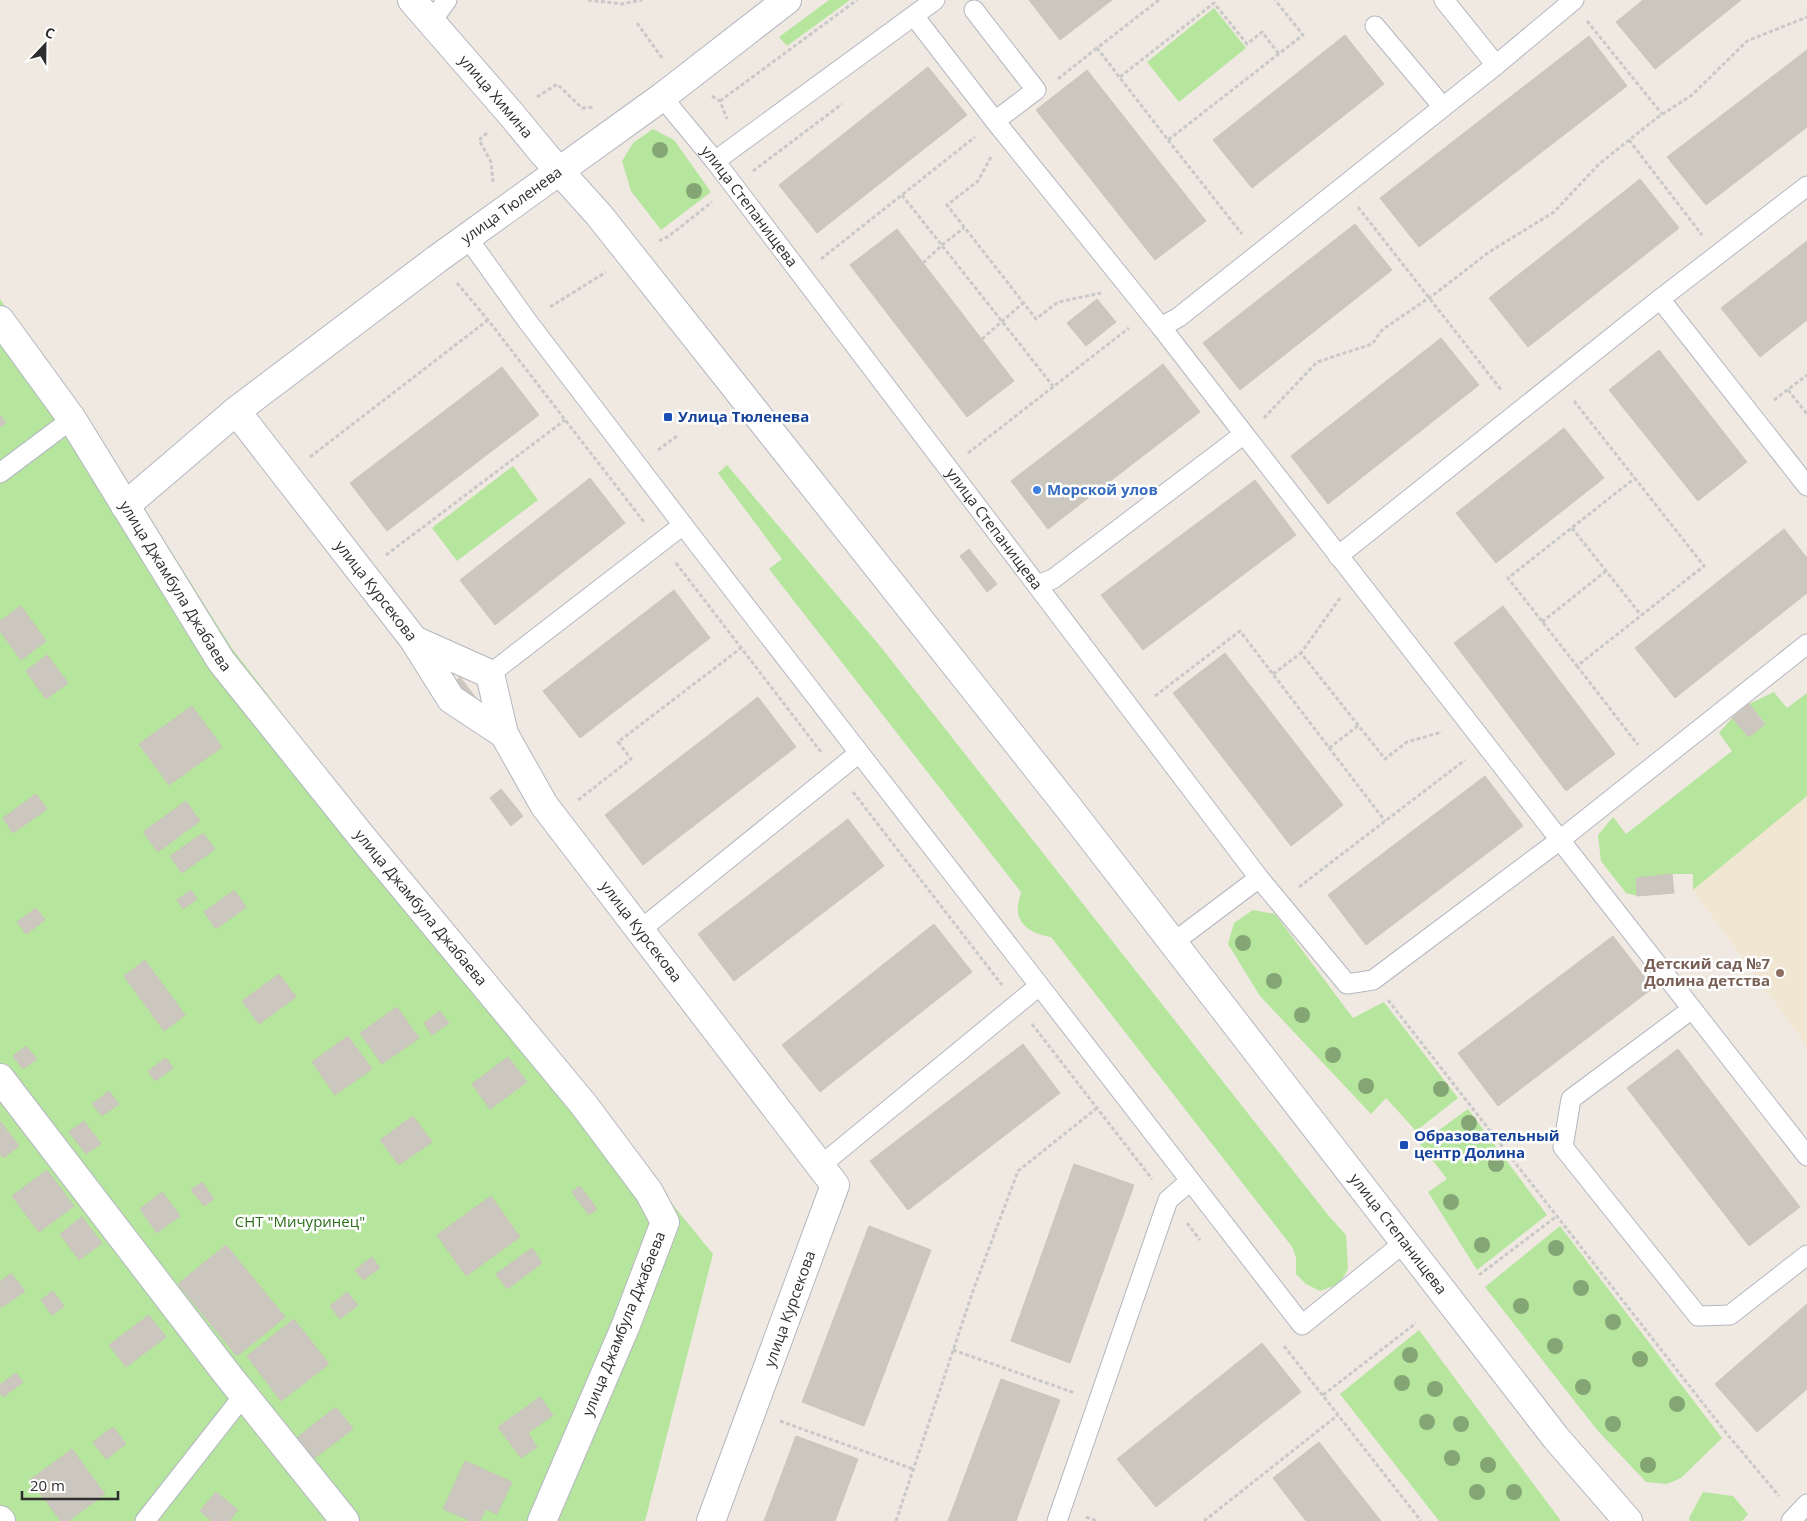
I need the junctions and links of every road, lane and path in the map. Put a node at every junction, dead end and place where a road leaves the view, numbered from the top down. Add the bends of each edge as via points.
1 (412, 0) edge
2 (447, 0) edge
3 (588, 0) edge
4 (618, 0) edge
5 (642, 0) edge
6 (787, 0) edge
7 (857, 0) edge
8 (935, 0) edge
9 (1159, 0) edge
10 (1275, 0) edge
11 (1444, 0) edge
12 (1573, 1) edge
13 (622, 4) junction
14 (974, 10) dead end
15 (914, 16) junction
16 (1807, 17) edge
17 (431, 22) junction
18 (637, 23) dead end
19 (1375, 26) dead end
20 (1097, 48) junction
21 (1279, 54) junction
22 (667, 64) dead end
23 (1496, 66) junction
24 (1120, 77) junction
25 (1036, 90) junction
26 (662, 97) junction
27 (720, 101) dead end
28 (1443, 107) junction
29 (1662, 114) junction
30 (999, 126) junction
31 (1168, 140) junction
32 (1629, 140) junction
33 (715, 161) junction
34 (559, 171) junction
35 (1807, 186) edge
36 (1342, 187) junction
37 (902, 195) junction
38 (964, 228) junction
39 (467, 237) junction
40 (942, 245) junction
41 (1258, 254) junction
42 (1717, 255) junction
43 (631, 256) junction
44 (923, 263) dead end
45 (802, 276) junction
46 (1129, 287) junction
47 (1429, 298) junction
48 (1660, 299) junction
49 (1023, 303) junction
50 (1149, 312) junction
51 (0, 320) edge
52 (488, 320) dead end
53 (1003, 320) junction
54 (528, 322) junction
55 (1162, 327) junction
56 (502, 338) dead end
57 (982, 339) dead end
58 (1807, 375) edge
59 (1558, 381) junction
60 (1053, 386) junction
61 (1788, 390) junction
62 (236, 411) junction
63 (1518, 412) junction
64 (1807, 414) edge
65 (1752, 416) junction
66 (72, 419) junction
67 (565, 420) dead end
68 (1245, 436) junction
69 (948, 468) junction
70 (0, 473) edge
71 (286, 476) junction
72 (1635, 478) junction
73 (1807, 486) edge
74 (125, 506) junction
75 (683, 524) junction
76 (1572, 528) junction
77 (1338, 556) junction
78 (1606, 571) junction
79 (362, 574) junction
80 (1355, 577) junction
81 (1037, 585) junction
82 (1642, 615) junction
83 (1542, 622) junction
84 (414, 640) junction
85 (1807, 644) edge
86 (741, 648) dead end
87 (1302, 653) junction
88 (1577, 666) junction
89 (490, 674) junction
90 (1273, 674) junction
91 (1133, 712) junction
92 (1469, 724) junction
93 (1359, 725) junction
94 (504, 734) junction
95 (1485, 744) junction
96 (1329, 748) junction
97 (859, 753) junction
98 (1654, 766) junction
99 (554, 818) junction
100 (1385, 821) junction
101 (1560, 840) junction
102 (1259, 878) junction
103 (1279, 902) junction
104 (640, 931) junction
105 (1174, 942) junction
106 (1039, 986) junction
107 (1692, 1009) junction
108 (0, 1078) edge
109 (1097, 1108) dead end
110 (1807, 1156) edge
111 (820, 1166) junction
112 (1190, 1181) junction
113 (1558, 1216) dead end
114 (1405, 1242) junction
115 (1807, 1255) edge
116 (1479, 1275) dead end
117 (1416, 1323) dead end
118 (953, 1350) junction
119 (244, 1395) junction
120 (1323, 1395) dead end
121 (1098, 1402) junction
122 (752, 1411) junction
123 (1338, 1415) dead end
124 (914, 1468) junction
125 (1807, 1504) edge
126 (145, 1521) edge
127 (345, 1521) edge
128 (542, 1521) edge
129 (711, 1521) edge
130 (896, 1521) edge
131 (1057, 1521) edge
132 (1204, 1521) edge
133 (1628, 1521) edge
134 (1791, 1521) edge

1 - 17 street, улица Химина
2 - 17 lane
3 - 13 path
4 - 13 path
5 - 13 path
6 - 26 street, улица Тюленева
7 - 27 path
8 - 15 lane
9 - 20 path
10 - 21 path via 1303,36
11 - 23 lane
12 - 23 lane
12 - 29 path
14 - 25 lane
15 - 30 lane
15 - 33 lane
16 - 29 path via 1747,41 1692,95
17 - 34 street, улица Химина
18 - 22 path
19 - 28 lane
20 - 24 path
20 - 25 path via 1042,92
21 - 24 path via 1262,32 1247,44 1214,3
21 - 31 path
23 - 28 lane
24 - 31 path
25 - 30 lane
26 - 33 lane, улица Степанищева
26 - 34 street, улица Тюленева
28 - 36 lane
29 - 32 path
30 - 37 path
30 - 38 path via 978,181 947,205
30 - 46 lane
31 - 41 path
32 - 42 path
32 - 47 path via 1599,164 1554,212 1489,252
33 - 45 lane, улица Степанищева
34 - 39 street, улица Тюленева
34 - 43 street, улица Степанищева
35 - 42 lane
36 - 41 lane
36 - 47 path
37 - 40 path
37 - 45 path
38 - 40 path
38 - 49 path
39 - 54 lane
39 - 62 street, улица Тюленева
40 - 44 path
40 - 53 path
41 - 55 lane
42 - 48 lane
43 - 54 path
43 - 105 street, улица Степанищева
45 - 69 lane, улица Степанищева
46 - 49 path via 1058,302 1036,319
46 - 50 lane
47 - 63 path
47 - 68 path via 1382,330 1372,344 1317,362
48 - 59 lane
48 - 65 lane
49 - 53 path
50 - 55 lane
50 - 60 path
51 - 66 street, улица Джамбула Джабаева
52 - 71 path
53 - 57 path
53 - 60 path
54 - 56 path
54 - 75 lane
55 - 68 lane
58 - 61 path
59 - 63 lane
59 - 72 path
60 - 69 path
61 - 64 path
61 - 65 path
62 - 71 street, улица Курсекова
62 - 74 street, улица Тюленева
63 - 77 lane
65 - 73 lane
66 - 70 lane
66 - 74 street, улица Джамбула Джабаева
67 - 79 path
68 - 77 lane
68 - 81 lane via 1053,579
69 - 81 lane, улица Степанищева
71 - 79 street, улица Курсекова
72 - 76 path
72 - 82 path via 1704,566
74 - 128 street, улица Джамбула Джабаева via 221,661 584,1105 649,1192 665,1222 626,1325
75 - 89 lane
75 - 97 lane
76 - 78 path
76 - 83 path via 1508,578
77 - 80 lane
78 - 82 path
78 - 83 path
79 - 84 street, улица Курсекова
80 - 87 path
80 - 92 lane
81 - 91 lane, улица Степанищева
82 - 88 path
83 - 88 path
84 - 89 street, улица Курсекова
84 - 94 street via 451,699
85 - 98 lane
86 - 99 path via 618,742 631,759
87 - 90 path
87 - 93 path
88 - 98 path
89 - 94 street, улица Курсекова
90 - 91 path via 1240,631
90 - 96 path
91 - 102 lane, улица Степанищева
92 - 93 path via 1408,742 1385,758
92 - 95 lane
93 - 96 path
94 - 99 street, улица Курсекова
95 - 100 path
95 - 101 lane
96 - 100 path
97 - 104 lane
97 - 106 lane
98 - 101 lane
99 - 104 street, улица Курсекова
100 - 103 path
101 - 103 lane, улица Степанищева via 1373,980 1346,984
101 - 107 lane
102 - 103 lane, улица Степанищева
102 - 105 lane
104 - 111 street, улица Курсекова
105 - 114 street, улица Степанищева
106 - 111 lane
106 - 112 lane
107 - 110 lane
107 - 115 lane via 1572,1099 1563,1147 1698,1316 1730,1315
108 - 119 street
109 - 118 path via 1018,1171
111 - 122 street, улица Курсекова via 835,1185
112 - 114 lane via 1302,1325
112 - 121 lane via 1168,1200
113 - 116 path
114 - 133 street, улица Степанищева via 1556,1438
117 - 120 path
118 - 121 path
118 - 124 path
119 - 126 lane
119 - 127 street
121 - 131 lane
122 - 124 path
122 - 129 street, улица Курсекова
123 - 132 path
124 - 130 path
125 - 134 lane

